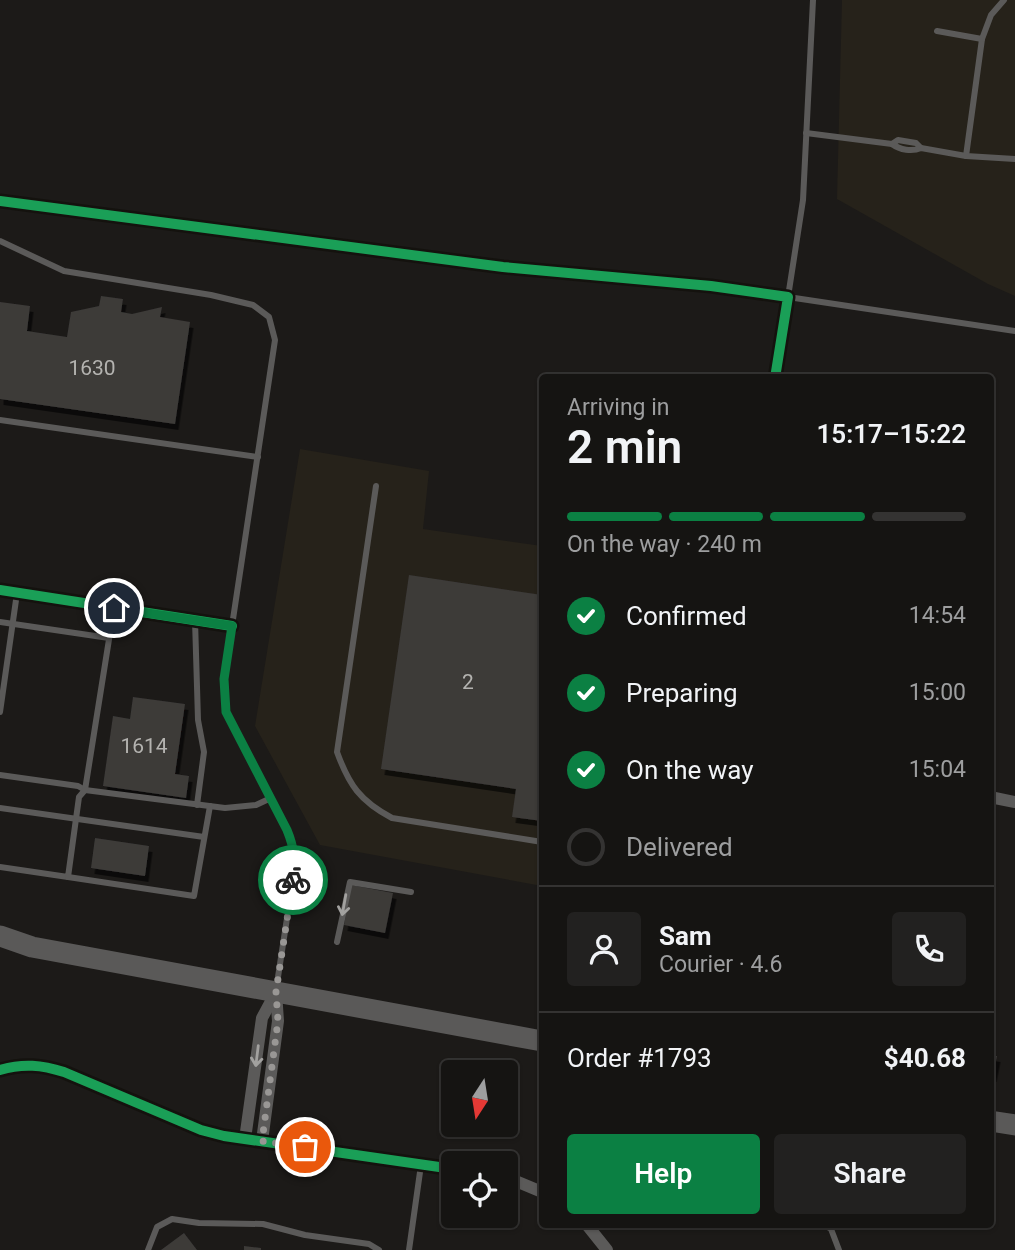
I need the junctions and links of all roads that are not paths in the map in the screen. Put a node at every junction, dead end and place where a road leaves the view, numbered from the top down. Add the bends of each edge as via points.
1 (813, 0) edge
2 (1003, 0) edge
3 (937, 31) dead end
4 (982, 39) junction
5 (806, 133) junction
6 (966, 156) junction
7 (1015, 159) edge
8 (0, 201) edge
9 (0, 241) edge
10 (788, 297) junction
11 (1015, 331) edge
12 (776, 374) edge
13 (0, 420) edge
14 (258, 457) junction
15 (376, 486) dead end
16 (0, 590) edge
17 (17, 593) junction
18 (114, 608) junction
19 (195, 620) junction
20 (0, 622) edge
21 (12, 624) junction
22 (232, 626) junction
23 (109, 638) junction
24 (0, 712) edge
25 (0, 775) edge
26 (85, 790) junction
27 (271, 798) junction
28 (994, 798) edge
29 (1015, 802) edge
30 (197, 805) junction
31 (210, 806) junction
32 (0, 808) edge
33 (76, 819) junction
34 (204, 837) junction
35 (539, 842) edge
36 (0, 867) edge
37 (68, 877) junction
38 (411, 892) dead end
39 (0, 936) edge
40 (337, 942) dead end
41 (32, 947) junction
42 (0, 949) edge
43 (276, 992) junction
44 (539, 1040) edge
45 (0, 1070) edge
46 (994, 1122) edge
47 (1015, 1125) edge
48 (245, 1139) junction
49 (262, 1141) junction
50 (421, 1164) junction
51 (441, 1167) edge
52 (518, 1182) edge
53 (539, 1191) edge
54 (589, 1228) edge
55 (829, 1228) edge
56 (148, 1250) edge
57 (379, 1250) edge
58 (409, 1250) edge
59 (607, 1250) edge
60 (839, 1250) edge

1 - 5 lane
2 - 4 lane
3 - 4 lane
4 - 6 lane
5 - 6 lane via 892,144 898,140
5 - 10 lane via 803,200
6 - 7 lane
8 - 10 street via 503,267
9 - 14 lane via 64,271 211,295 253,305 269,317 275,340
10 - 11 lane
10 - 12 street
13 - 14 lane
14 - 22 lane
15 - 35 lane via 337,752 345,775 369,806 392,818
16 - 17 street
17 - 18 street
17 - 21 lane
18 - 19 street
18 - 23 lane
19 - 22 street
19 - 30 lane via 198,720 204,752
20 - 21 lane
21 - 23 lane
21 - 24 lane
22 - 27 lane via 224,679 226,712
23 - 26 lane
25 - 26 lane
26 - 30 lane
26 - 33 lane via 79,797
27 - 31 lane via 241,808
27 - 43 lane via 290,839 295,866
28 - 29 street
30 - 31 lane
31 - 34 lane
32 - 33 lane
33 - 34 lane
33 - 37 lane
34 - 37 lane via 194,896
36 - 37 lane
38 -> 40 lane via 350,882
39 - 41 highway
41 - 42 highway
41 - 43 highway
43 - 44 highway
43 -> 48 street via 262,1018
43 - 49 street via 278,1021
45 - 48 street via 44,1066 201,1130
46 - 47 highway
48 - 49 street
49 - 50 street
50 - 51 street
50 - 58 lane
52 - 53 street
54 - 59 street
55 - 60 lane
56 - 57 lane via 157,1227 172,1219 263,1224 369,1244

